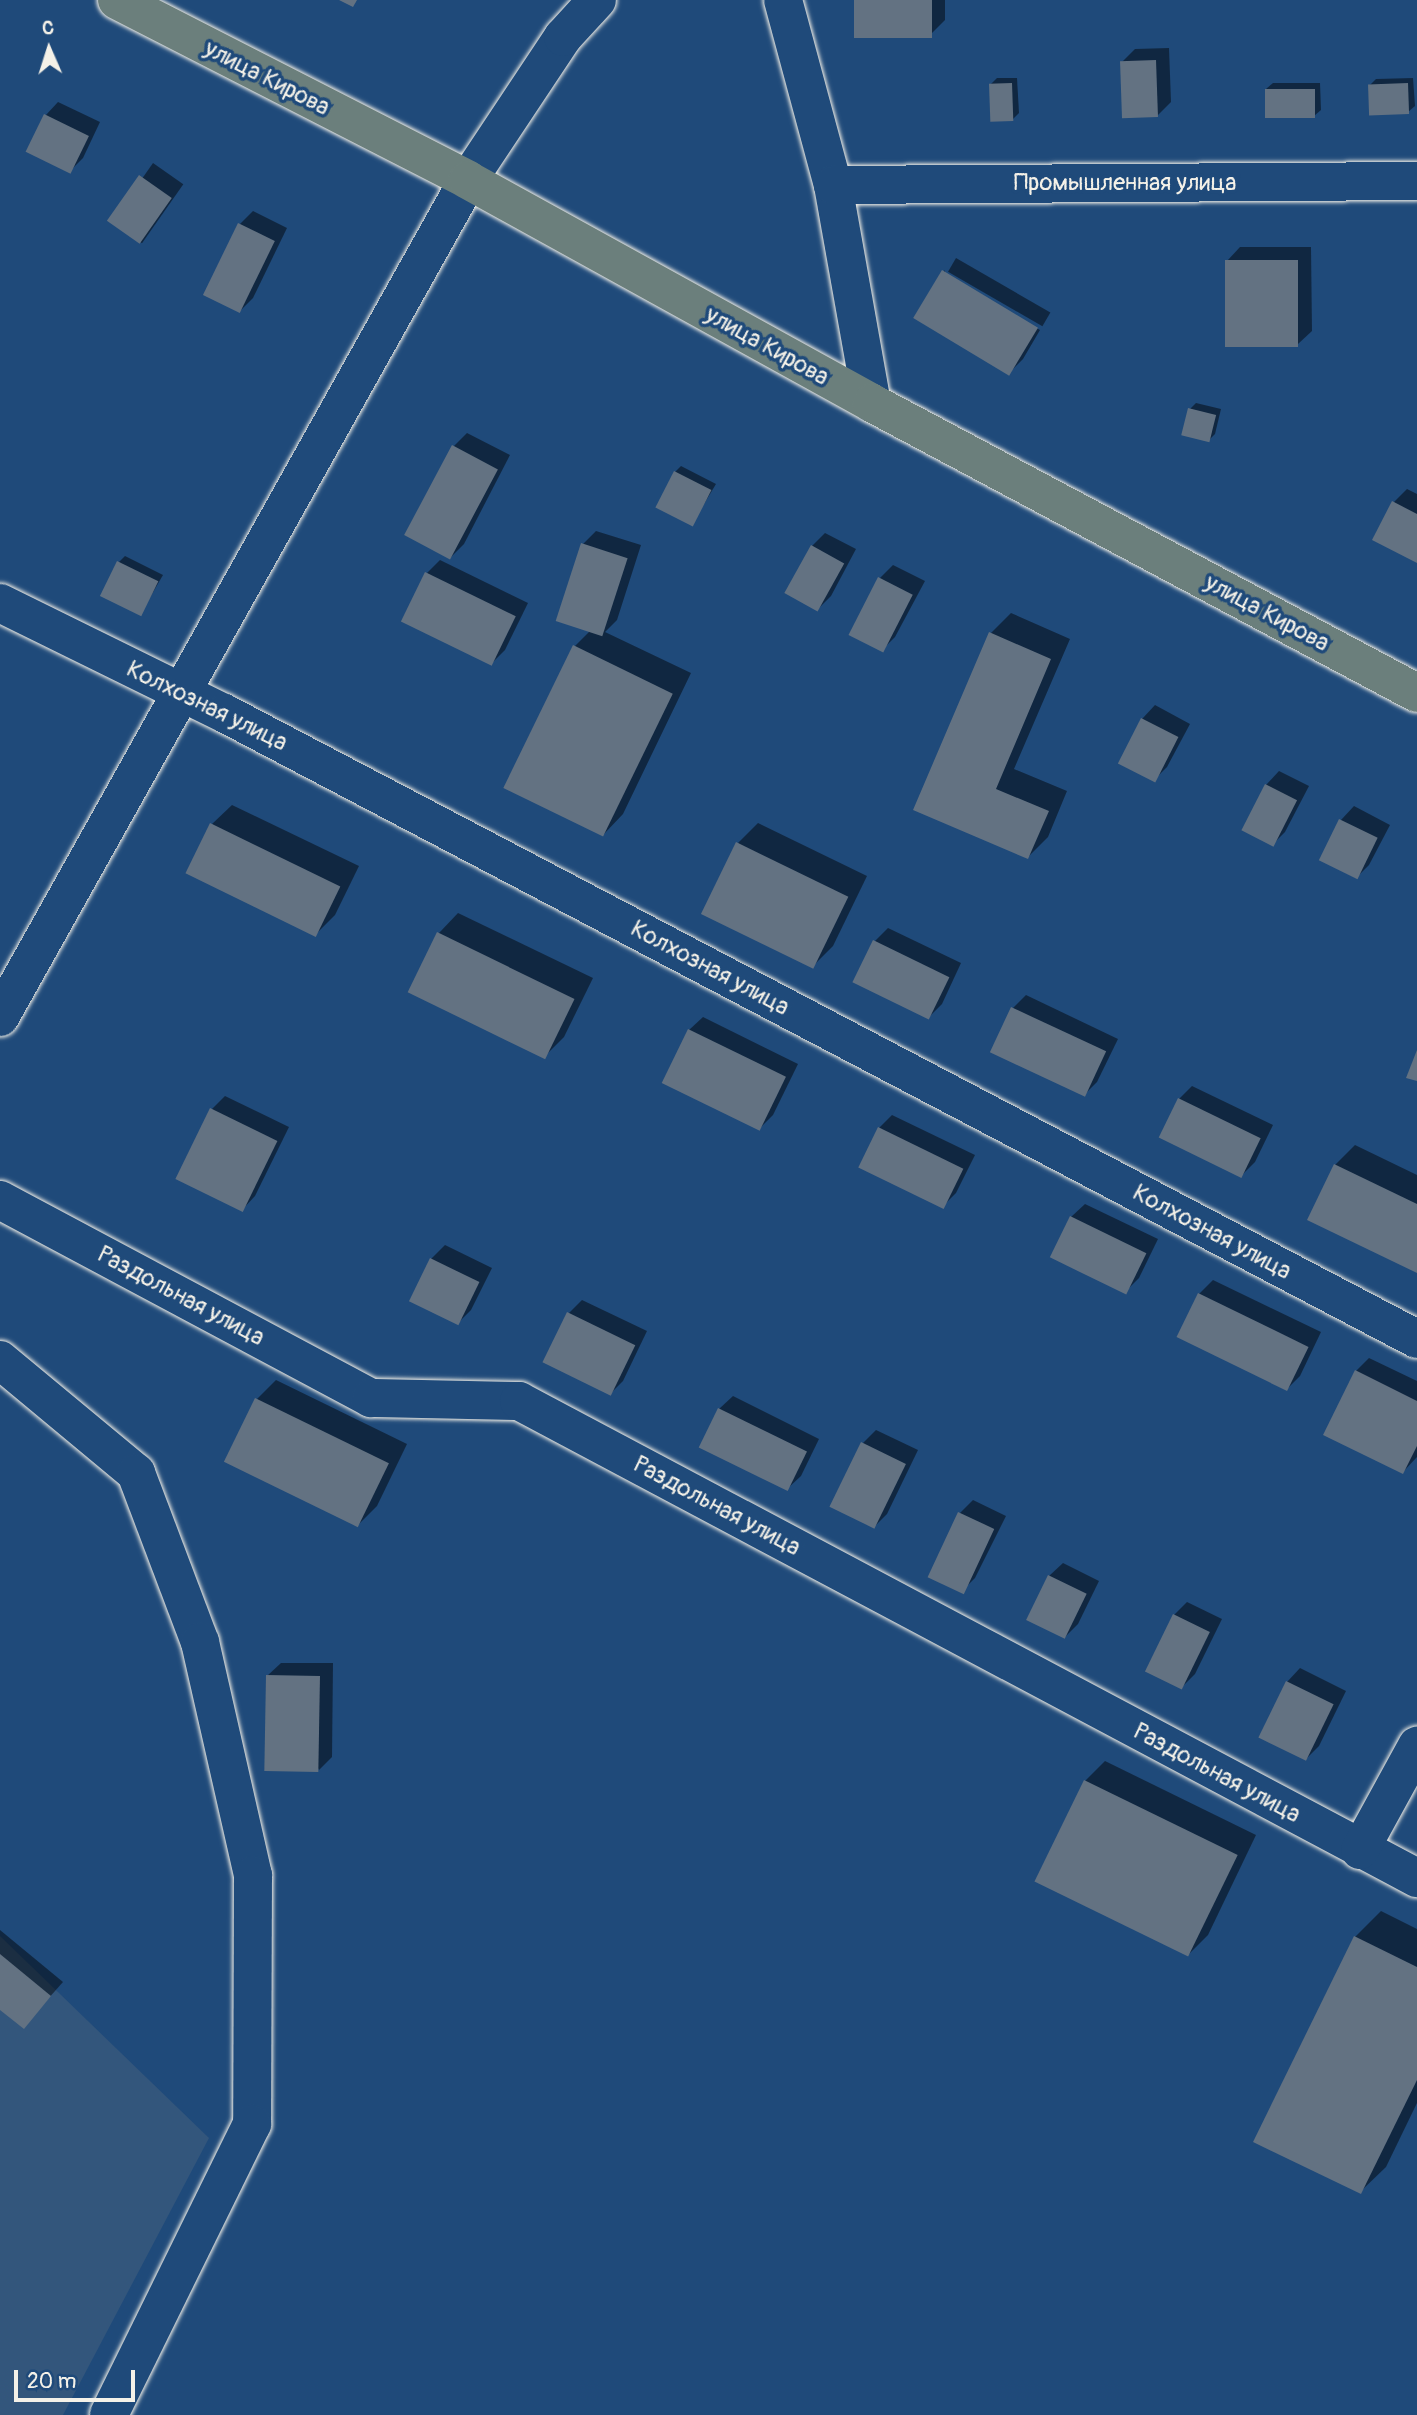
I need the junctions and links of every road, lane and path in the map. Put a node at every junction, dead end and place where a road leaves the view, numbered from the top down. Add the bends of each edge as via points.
1 (117, 0) edge
2 (597, 0) edge
3 (783, 0) edge
4 (565, 18) edge
5 (468, 180) junction
6 (1417, 181) edge
7 (834, 185) junction
8 (872, 403) junction
9 (0, 603) edge
10 (1417, 693) edge
11 (182, 695) junction
12 (0, 1017) edge
13 (0, 1200) edge
14 (1417, 1339) edge
15 (0, 1360) edge
16 (1417, 1746) edge
17 (1360, 1850) junction
18 (1417, 1878) edge
19 (109, 2415) edge

1 - 5 main road, улица Кирова
2 - 4 street
3 - 7 street
4 - 5 street
5 - 8 main road, улица Кирова
5 - 11 street
6 - 7 street, Промышленная улица
7 - 8 street
8 - 10 main road, улица Кирова
9 - 11 street, Колхозная улица
11 - 12 street
11 - 14 street, Колхозная улица
13 - 17 street, Раздольная улица via 371,1398 519,1401
15 - 19 street via 136,1473 200,1642 253,1875 252,2124
16 - 17 street
17 - 18 street, Раздольная улица

